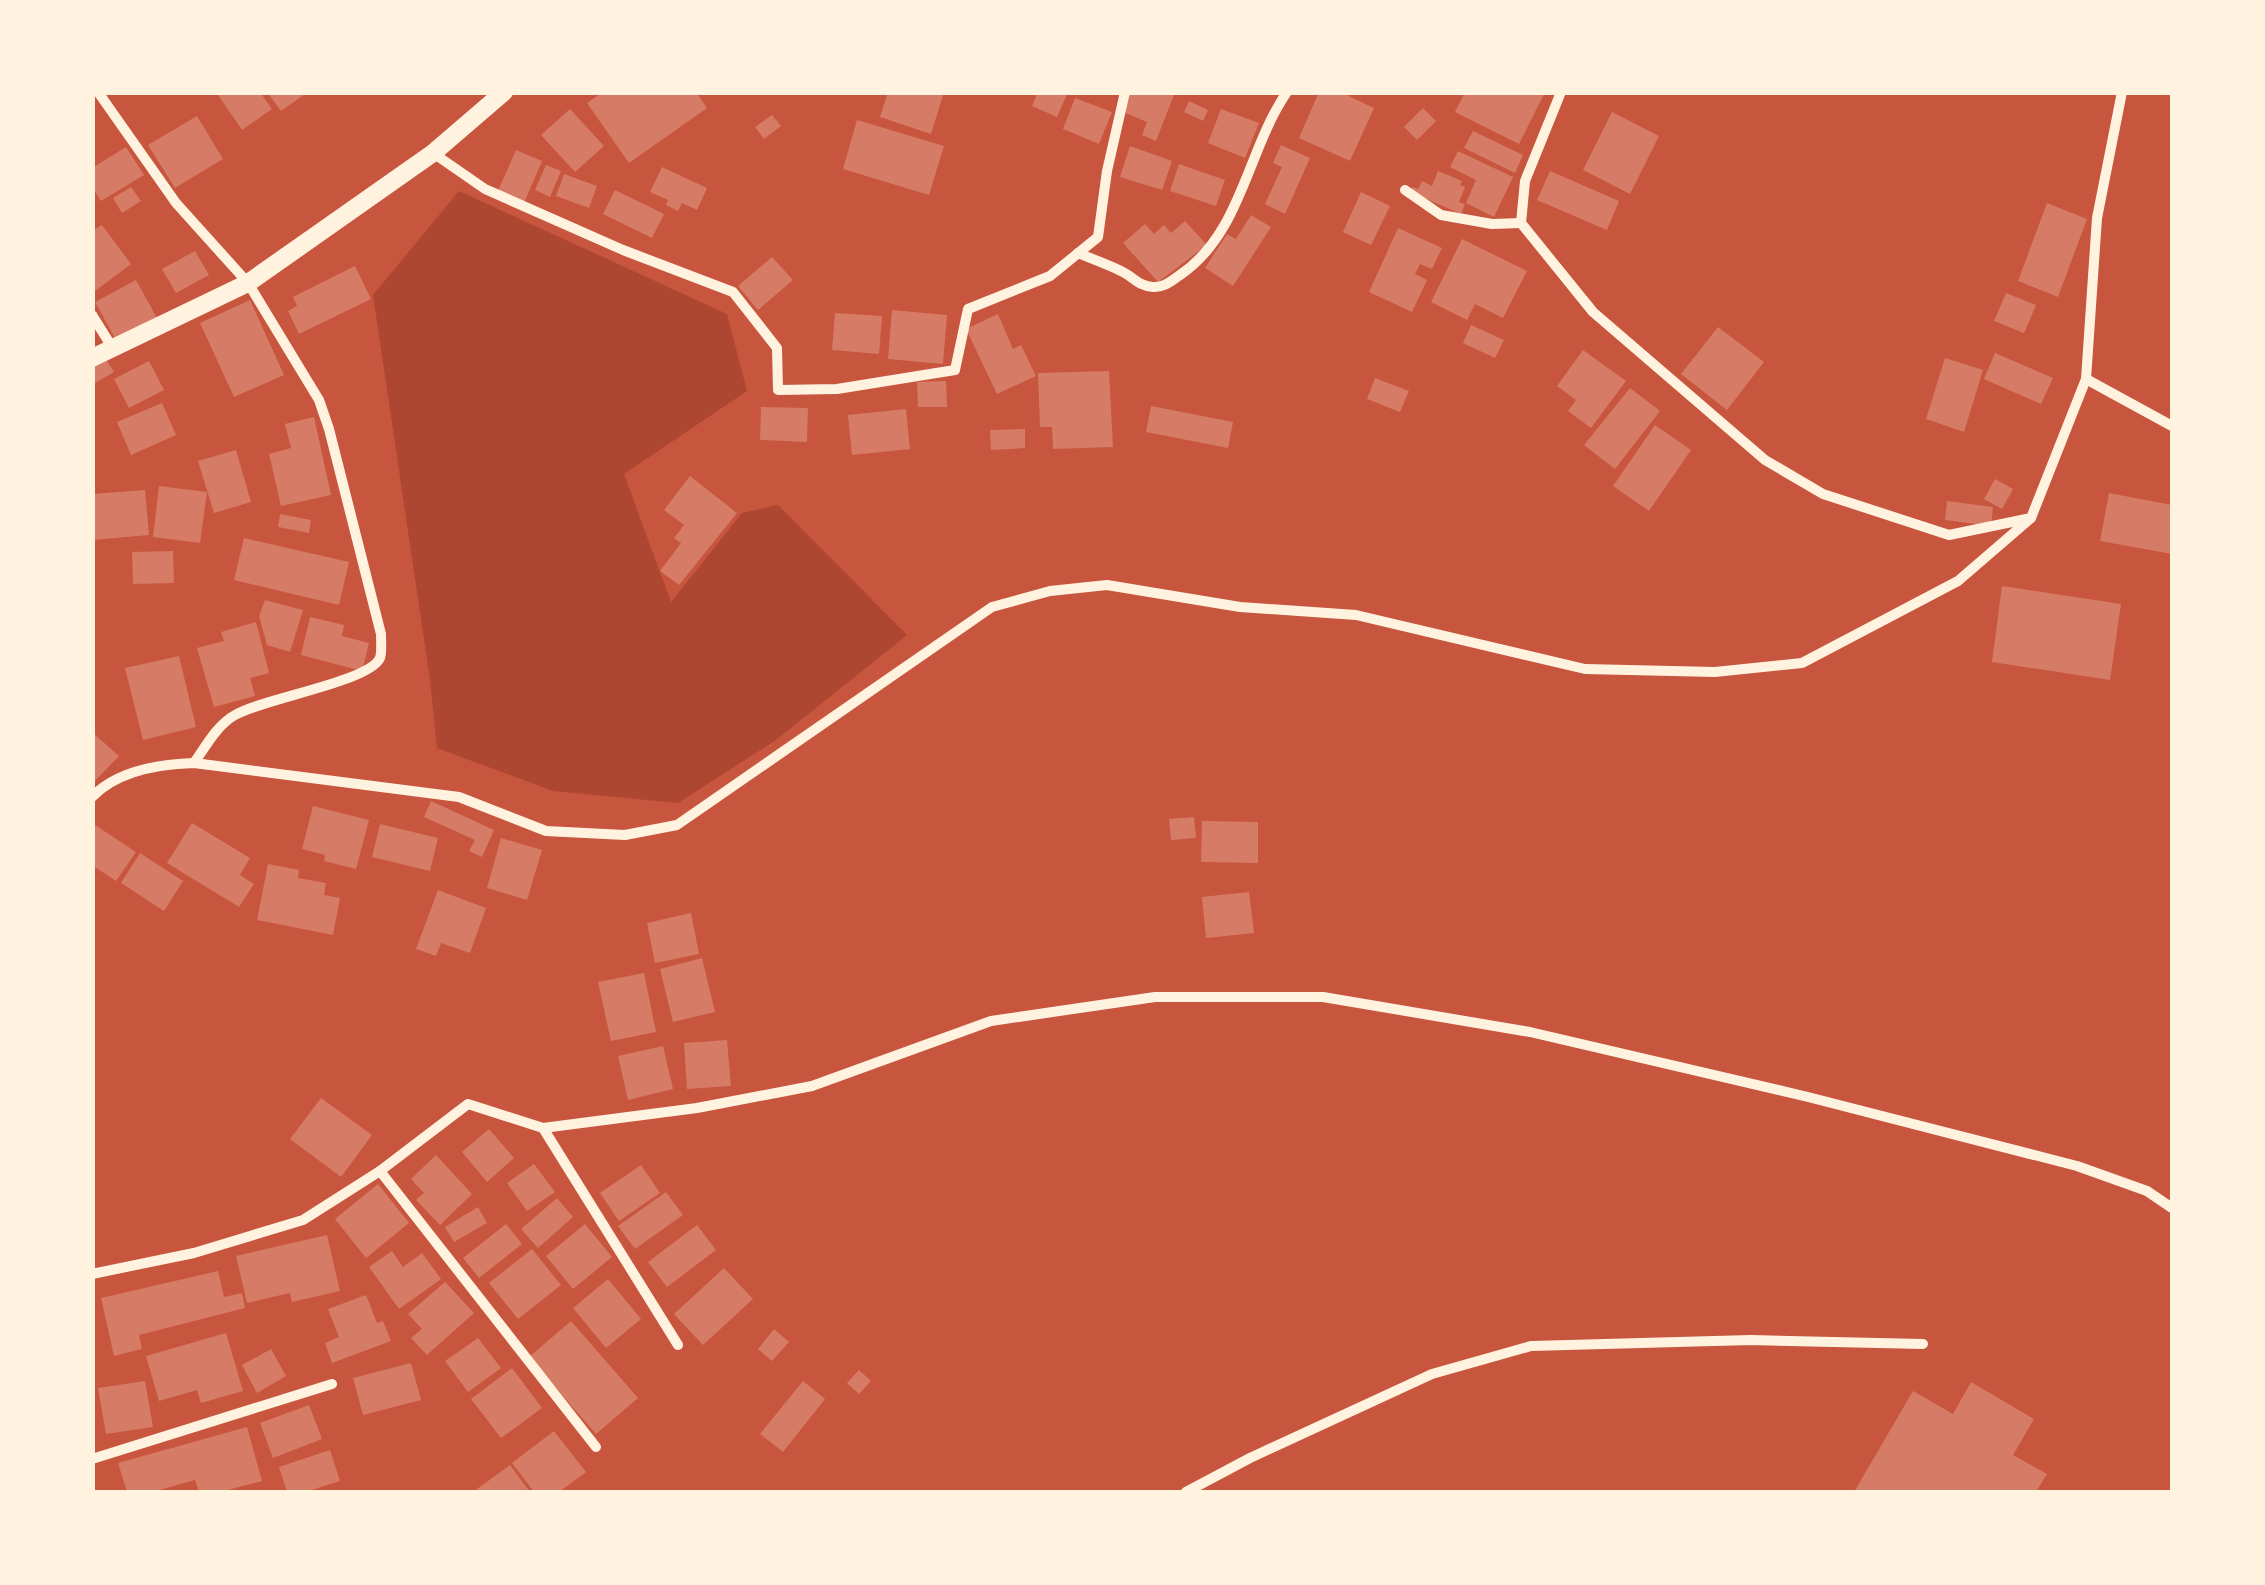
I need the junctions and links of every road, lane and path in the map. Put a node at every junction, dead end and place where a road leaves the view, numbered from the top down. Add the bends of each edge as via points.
1 (98, 92) edge
2 (1125, 92) edge
3 (1287, 92) edge
4 (1561, 92) edge
5 (2122, 92) edge
6 (499, 94) edge
7 (433, 153) junction
8 (1405, 190) dead end
9 (1521, 223) junction
10 (1078, 254) junction
11 (248, 283) junction
12 (92, 315) edge
13 (112, 347) junction
14 (92, 358) edge
15 (2086, 379) junction
16 (2172, 426) edge
17 (2030, 518) junction
18 (194, 763) junction
19 (92, 797) edge
20 (544, 1128) junction
21 (380, 1171) junction
22 (2172, 1208) edge
23 (92, 1274) edge
24 (1923, 1344) dead end
25 (678, 1345) dead end
26 (332, 1384) dead end
27 (596, 1447) dead end
28 (92, 1459) edge
29 (1186, 1492) edge

1 - 11 street via 176,203
2 - 10 street via 1098,237
3 - 10 street via 1252,173 1198,262 1160,288 1140,286 1124,272
4 - 9 street via 1525,181
5 - 15 street via 2098,218
6 - 7 street
7 - 10 street via 485,189 734,292 778,348 778,390 837,389 955,370 968,309 1050,276
7 - 11 street
8 - 9 street via 1441,214
9 - 17 street via 1593,312 1765,460 1822,494 1949,535
11 - 13 street
11 - 18 street via 319,400 381,634 381,657 368,672 231,717
12 - 13 street
13 - 14 street
15 - 16 street
15 - 17 street
17 - 18 street via 1958,581 1802,663 1715,672 1586,670 1356,615 1240,607 1107,585 1050,590 992,607 677,825 624,834 546,831 459,797
18 - 19 street via 133,773
20 - 21 street via 468,1104
20 - 22 street via 812,1086 991,1021 1155,997 1323,997 1530,1032 1808,1097 2077,1166 2147,1191
20 - 25 street
21 - 23 street via 303,1220
21 - 27 street
24 - 29 street via 1531,1346 1432,1374
26 - 28 street

